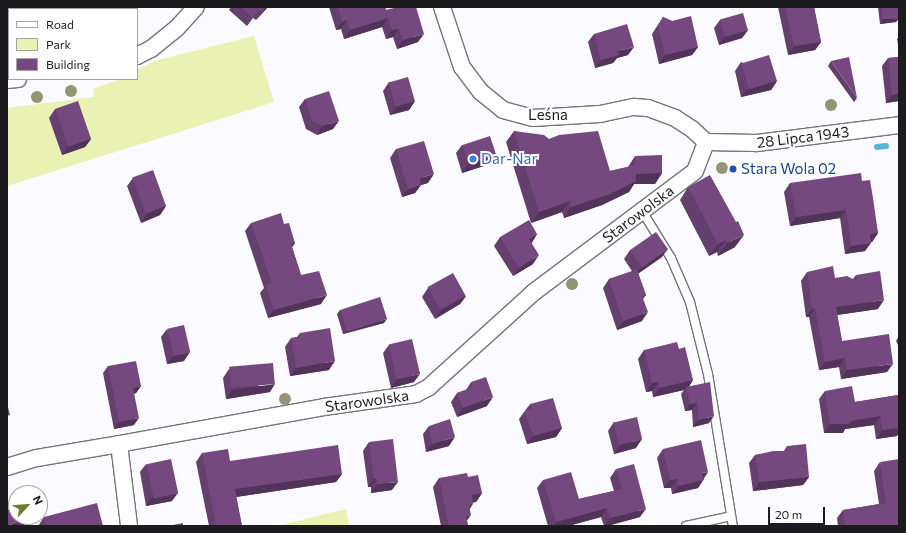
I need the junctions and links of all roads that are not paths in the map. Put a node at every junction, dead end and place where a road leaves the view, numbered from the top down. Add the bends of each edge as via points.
1 (196, 7) edge
2 (442, 7) edge
3 (138, 56) edge
4 (899, 125) edge
5 (706, 142) junction
6 (642, 211) junction
7 (119, 444) junction
8 (7, 467) edge
9 (731, 516) junction
10 (129, 526) edge
11 (686, 526) edge
12 (733, 526) edge

1 - 3 street via 177,28 151,49
2 - 5 street, Leśna via 462,67 481,92 503,110 533,118 648,108 675,118
4 - 5 street, 28 Lipca 1943 via 757,143
5 - 6 street, Starowolska via 695,171
6 - 7 street, Starowolska via 534,292 429,387 416,394
6 - 9 lane via 671,258 690,302 708,374
7 - 8 street, Starowolska via 37,458
7 - 10 street
9 - 11 lane
9 - 12 lane

